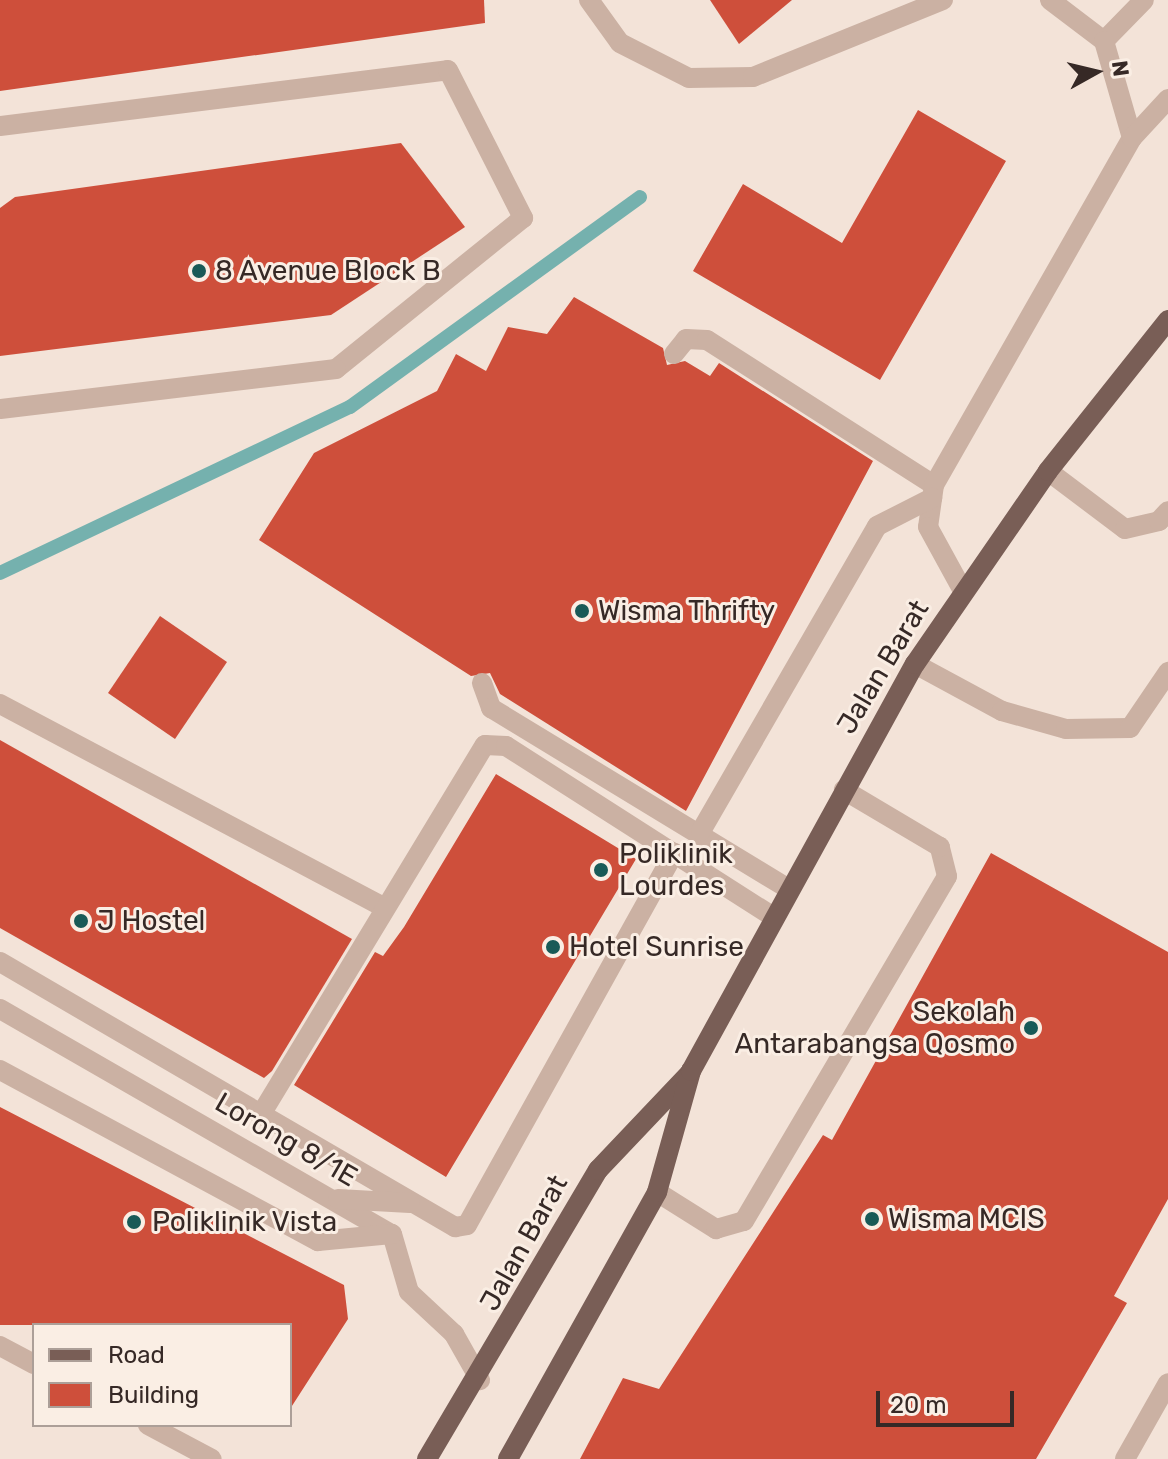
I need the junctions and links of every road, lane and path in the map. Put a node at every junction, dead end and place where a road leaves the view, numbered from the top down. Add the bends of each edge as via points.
1 (589, 0) edge
2 (943, 0) edge
3 (1050, 0) edge
4 (1144, 0) edge
5 (1104, 41) junction
6 (1168, 99) edge
7 (0, 126) edge
8 (1132, 138) junction
9 (1168, 320) edge
10 (674, 354) dead end
11 (0, 409) edge
12 (1048, 471) junction
13 (933, 492) junction
14 (1168, 511) edge
15 (962, 589) junction
16 (915, 664) junction
17 (1168, 672) edge
18 (482, 683) dead end
19 (0, 704) edge
20 (844, 790) junction
21 (701, 831) junction
22 (674, 853) junction
23 (789, 889) junction
24 (383, 907) junction
25 (773, 917) junction
26 (0, 962) edge
27 (0, 1009) edge
28 (0, 1070) edge
29 (691, 1071) junction
30 (263, 1111) junction
31 (657, 1192) junction
32 (334, 1199) junction
33 (414, 1203) junction
34 (392, 1234) junction
35 (0, 1346) edge
36 (32, 1363) edge
37 (480, 1380) junction
38 (1168, 1383) edge
39 (152, 1427) edge
40 (212, 1459) edge
41 (427, 1459) edge
42 (508, 1459) edge
43 (1125, 1459) edge

1 - 2 street via 620,43 689,78 753,77
3 - 5 street
4 - 5 street
5 - 8 street
6 - 8 street
7 - 11 street via 448,70 523,218 336,369
8 - 13 street
9 - 12 main road, Jalan Barat
10 - 13 street via 686,339 707,340
12 - 14 street via 1125,529 1159,521
12 - 15 main road, Jalan Barat
13 - 15 street via 928,527
13 - 21 street via 877,526
15 - 16 main road, Jalan Barat
16 - 17 street via 1002,711 1066,729 1130,728
16 - 20 main road, Jalan Barat
18 - 21 street via 491,708
19 - 24 street
20 - 23 main road, Jalan Barat
20 - 31 street via 940,847 947,876 744,1221 716,1229
21 - 23 street
22 - 24 street via 495,743 477,752
22 - 25 street
22 - 33 street via 477,1215 455,1227
23 - 25 main road, Jalan Barat
24 - 30 street
25 - 29 main road, Jalan Barat
26 - 30 street
27 - 32 street, Lorong 8/1E
28 - 34 street via 318,1241
29 - 31 main road, Jalan Barat
29 - 37 main road, Jalan Barat via 598,1170
30 - 33 street
31 - 42 main road, Jalan Barat
32 - 33 street
32 - 34 street, Lorong 8/1E
34 - 37 street via 409,1292 454,1334
35 - 36 street
37 - 41 main road, Jalan Barat
38 - 43 street
39 - 40 street

